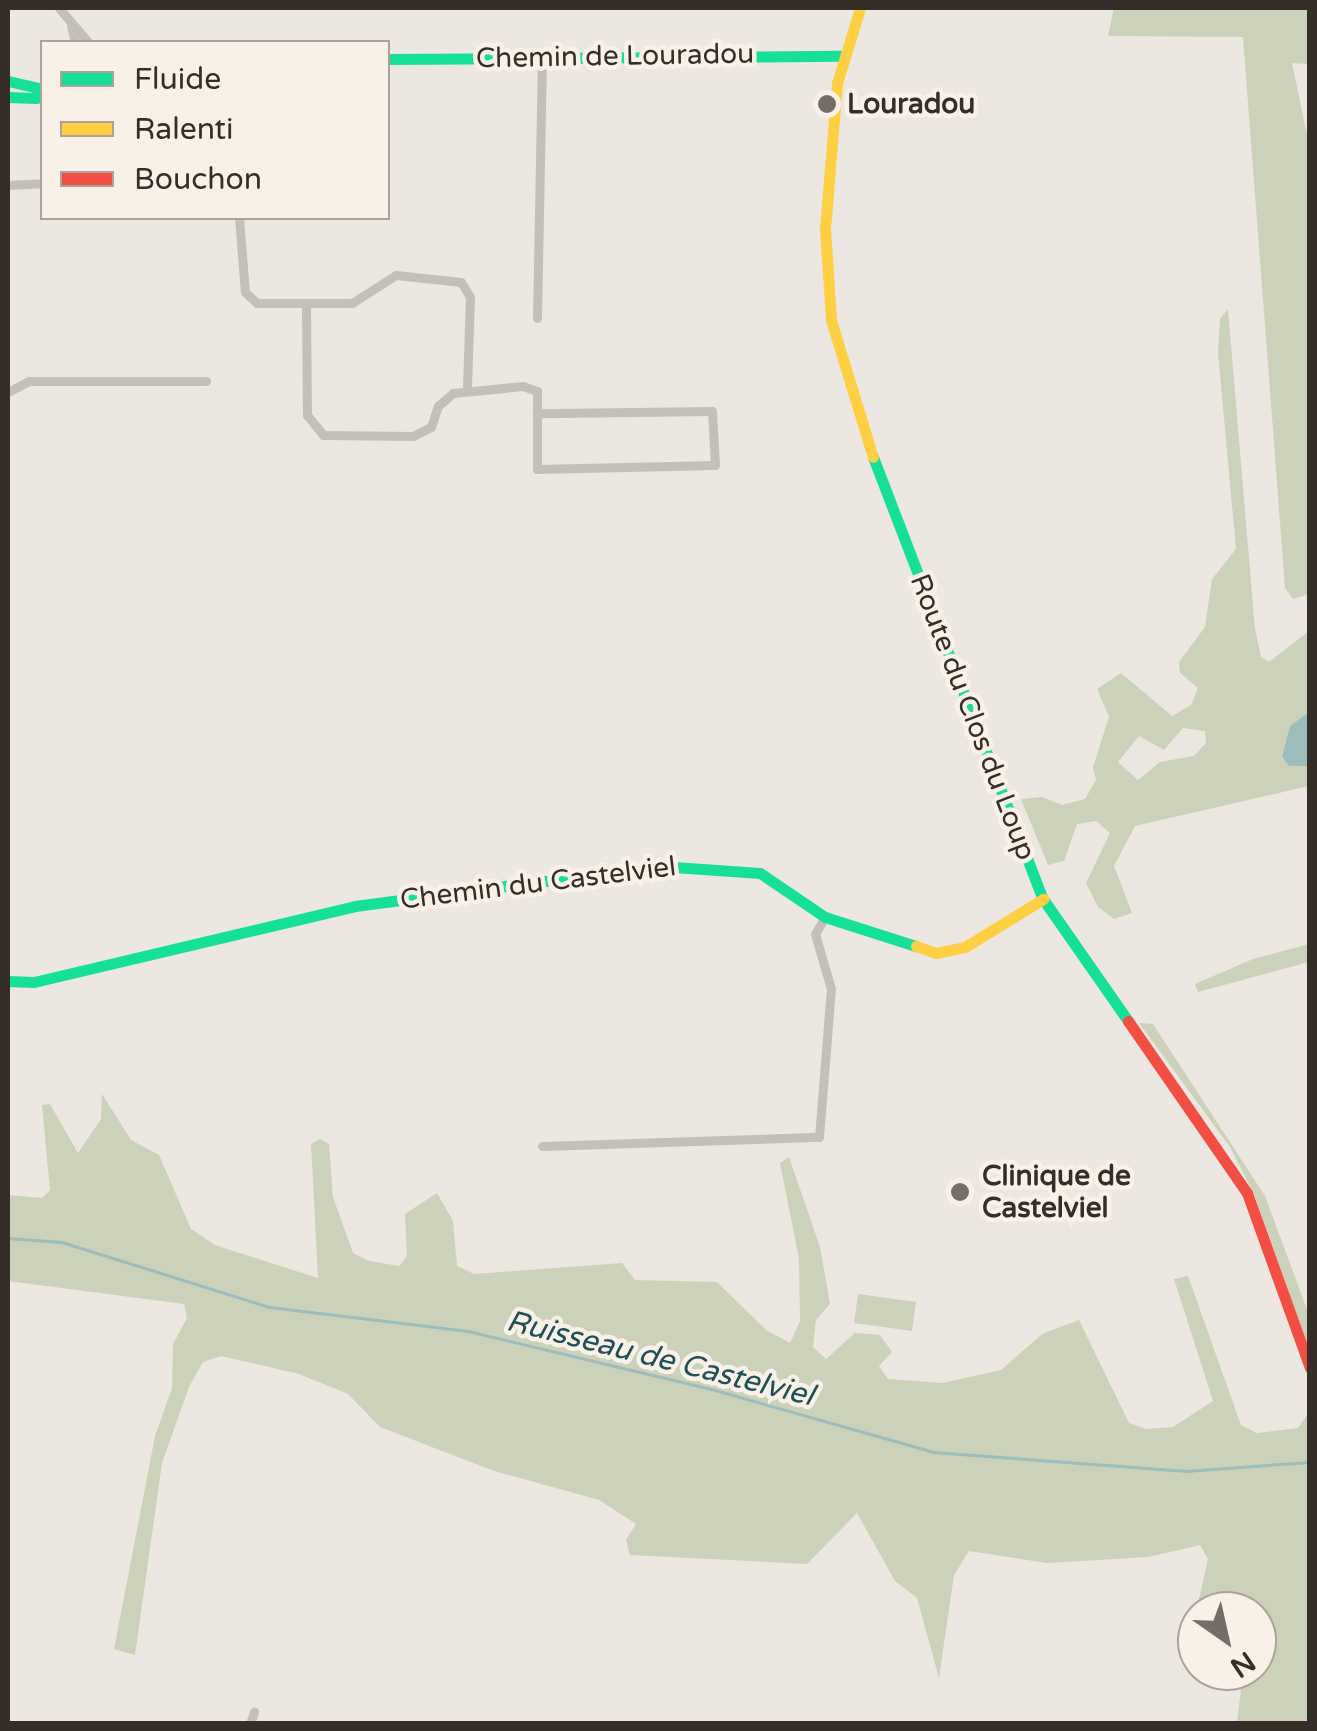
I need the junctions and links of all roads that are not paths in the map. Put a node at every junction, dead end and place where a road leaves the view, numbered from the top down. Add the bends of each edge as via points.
1 (58, 8) edge
2 (860, 8) edge
3 (71, 26) junction
4 (74, 40) edge
5 (86, 40) edge
6 (842, 56) junction
7 (542, 58) junction
8 (390, 59) edge
9 (8, 82) edge
10 (40, 88) edge
11 (8, 97) edge
12 (40, 97) edge
13 (40, 183) edge
14 (8, 185) edge
15 (239, 220) edge
16 (306, 306) junction
17 (537, 318) dead end
18 (206, 382) dead end
19 (467, 388) junction
20 (8, 392) edge
21 (537, 413) junction
22 (1043, 899) junction
23 (825, 917) junction
24 (8, 981) edge
25 (542, 1146) dead end
26 (1310, 1368) edge
27 (254, 1712) dead end
28 (250, 1724) edge

1 - 3 street
2 - 6 street, Route du Clos du Loup
3 - 4 street
3 - 5 street
6 - 7 street, Chemin de Louradou
6 - 22 street, Route du Clos du Loup via 826,188 836,351
7 - 8 street, Chemin de Louradou
7 - 17 street
9 - 10 street
11 - 12 street
13 - 14 street
15 - 16 street via 245,292 257,302
16 - 19 street via 352,303 396,275 451,277 470,297
16 - 19 street via 307,415 323,435 422,434 444,398
18 - 20 street via 29,381
19 - 21 street via 523,386 537,392
21 - 21 street via 537,469 715,464 712,410
22 - 23 street, Chemin du Castelviel via 952,953
22 - 26 street, Route du Clos du Loup via 1247,1193
23 - 24 street, Chemin du Castelviel via 760,873 658,866 355,906 34,982
23 - 25 street via 815,934 831,989 819,1137
27 - 28 street

